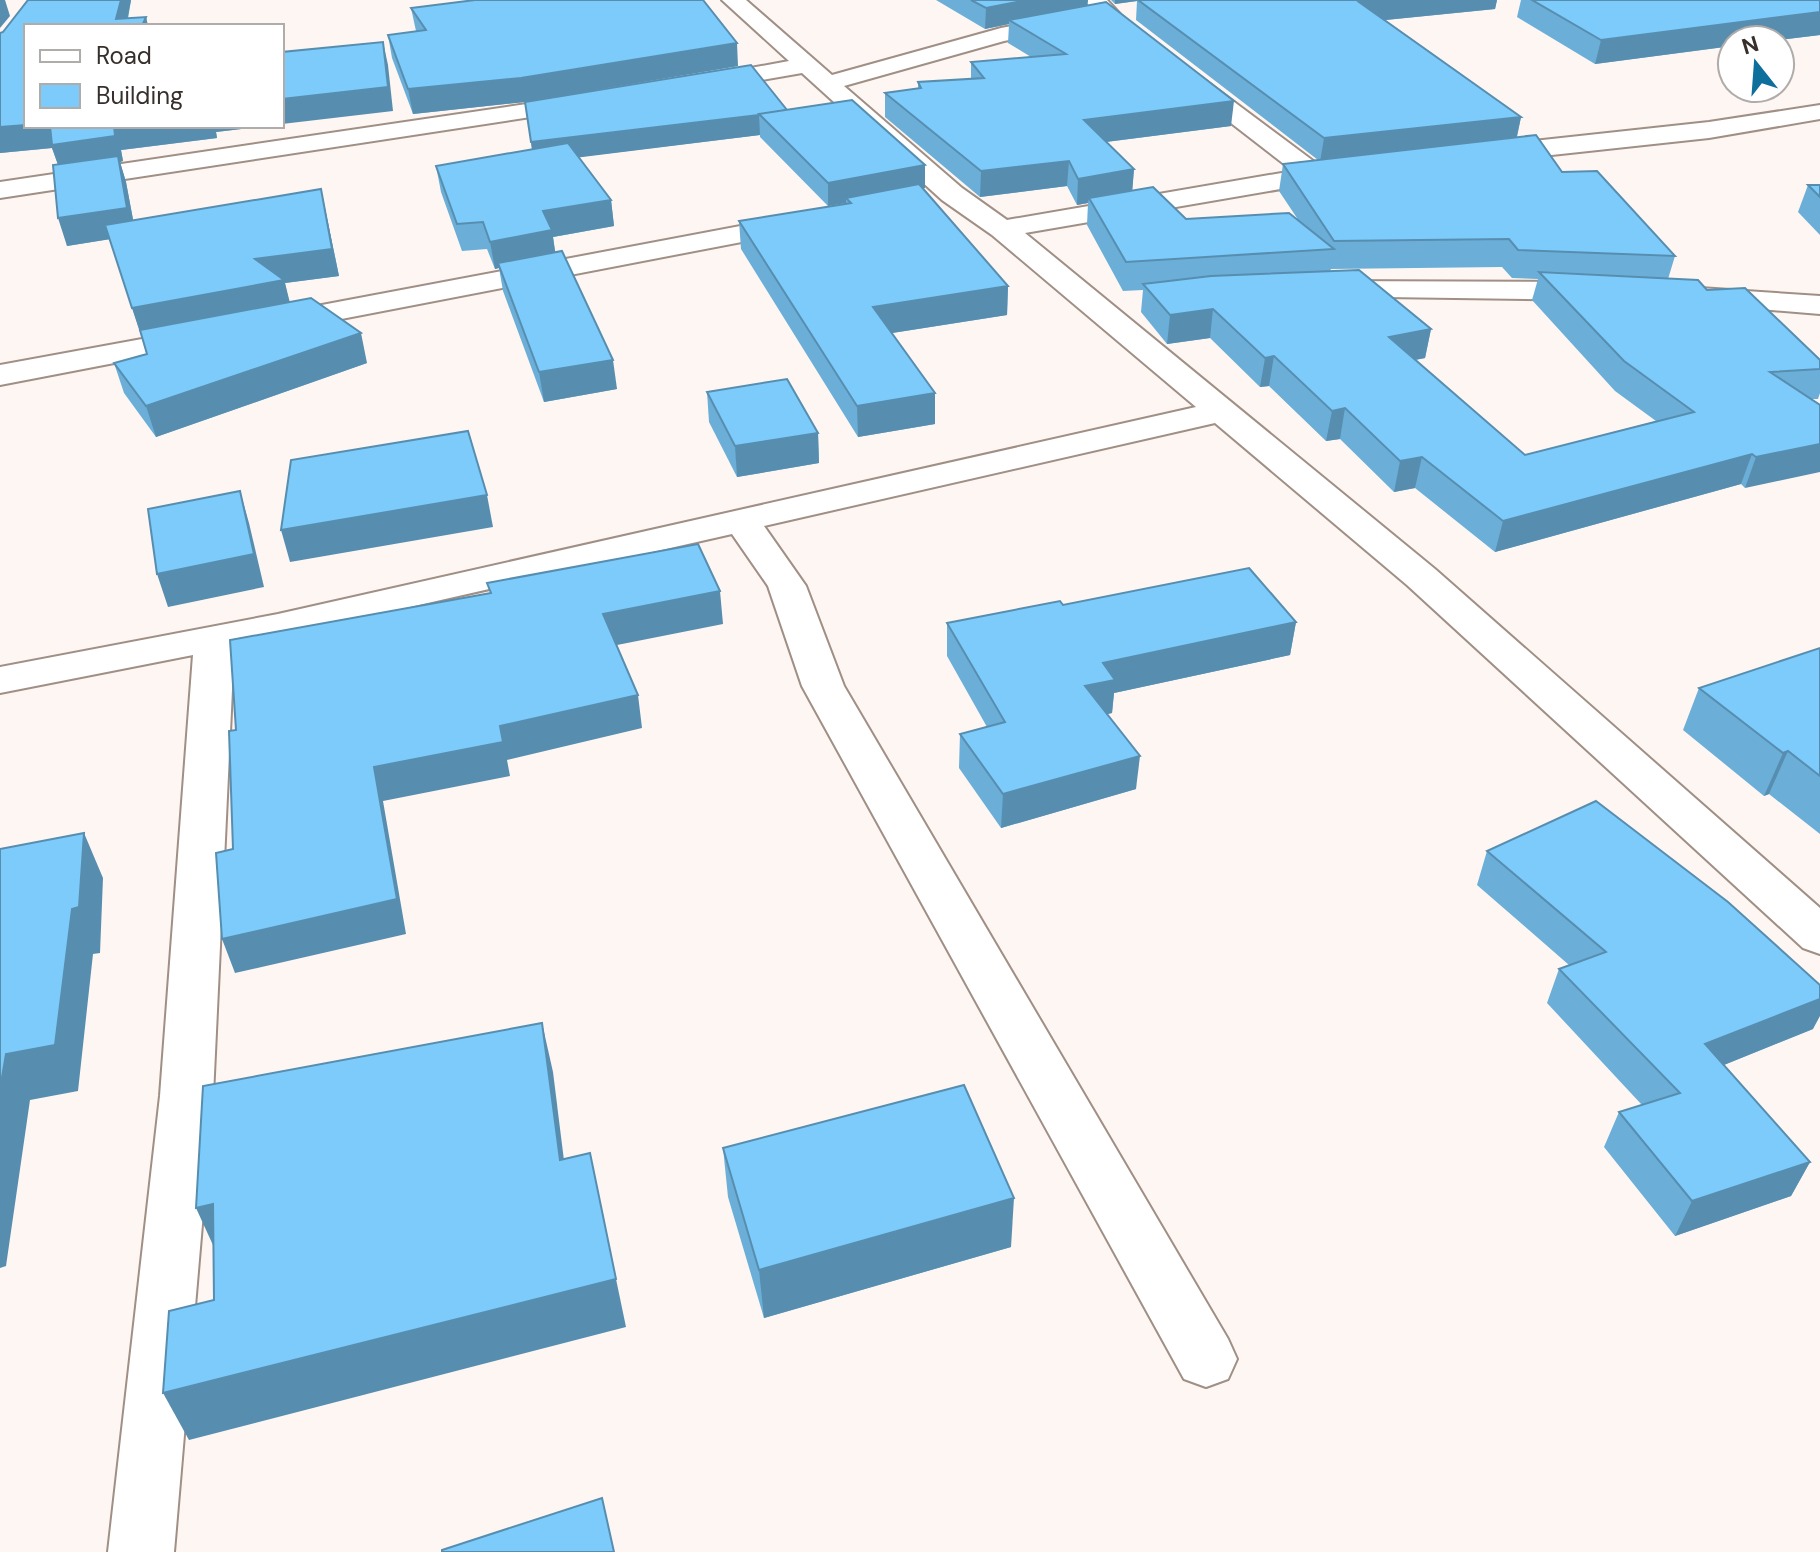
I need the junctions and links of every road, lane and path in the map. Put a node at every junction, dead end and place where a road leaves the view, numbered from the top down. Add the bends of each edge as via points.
1 (733, 0) edge
2 (1116, 15) edge
3 (1169, 63) edge
4 (818, 74) junction
5 (680, 87) edge
6 (604, 99) edge
7 (1820, 112) edge
8 (1463, 156) edge
9 (1358, 169) edge
10 (1313, 174) junction
11 (0, 190) edge
12 (826, 218) edge
13 (1002, 229) junction
14 (1299, 291) edge
15 (1631, 293) edge
16 (1679, 296) edge
17 (1134, 301) dead end
18 (1820, 305) edge
19 (1091, 306) junction
20 (0, 375) edge
21 (1223, 411) junction
22 (741, 520) junction
23 (214, 638) junction
24 (0, 680) edge
25 (1820, 936) edge
26 (1206, 1359) dead end
27 (141, 1552) edge

1 - 4 street
2 - 4 street
3 - 10 street
4 - 5 street
4 - 13 street via 936,197
6 - 11 street
7 - 8 street via 1709,130
9 - 10 street
10 - 13 street
12 - 20 street
13 - 19 street
14 - 15 street
16 - 18 street
17 - 19 street
19 - 21 street
21 - 22 street
21 - 25 street via 1421,577
22 - 23 street
22 - 26 street via 787,586 823,686
23 - 24 street
23 - 27 street via 165,1358

